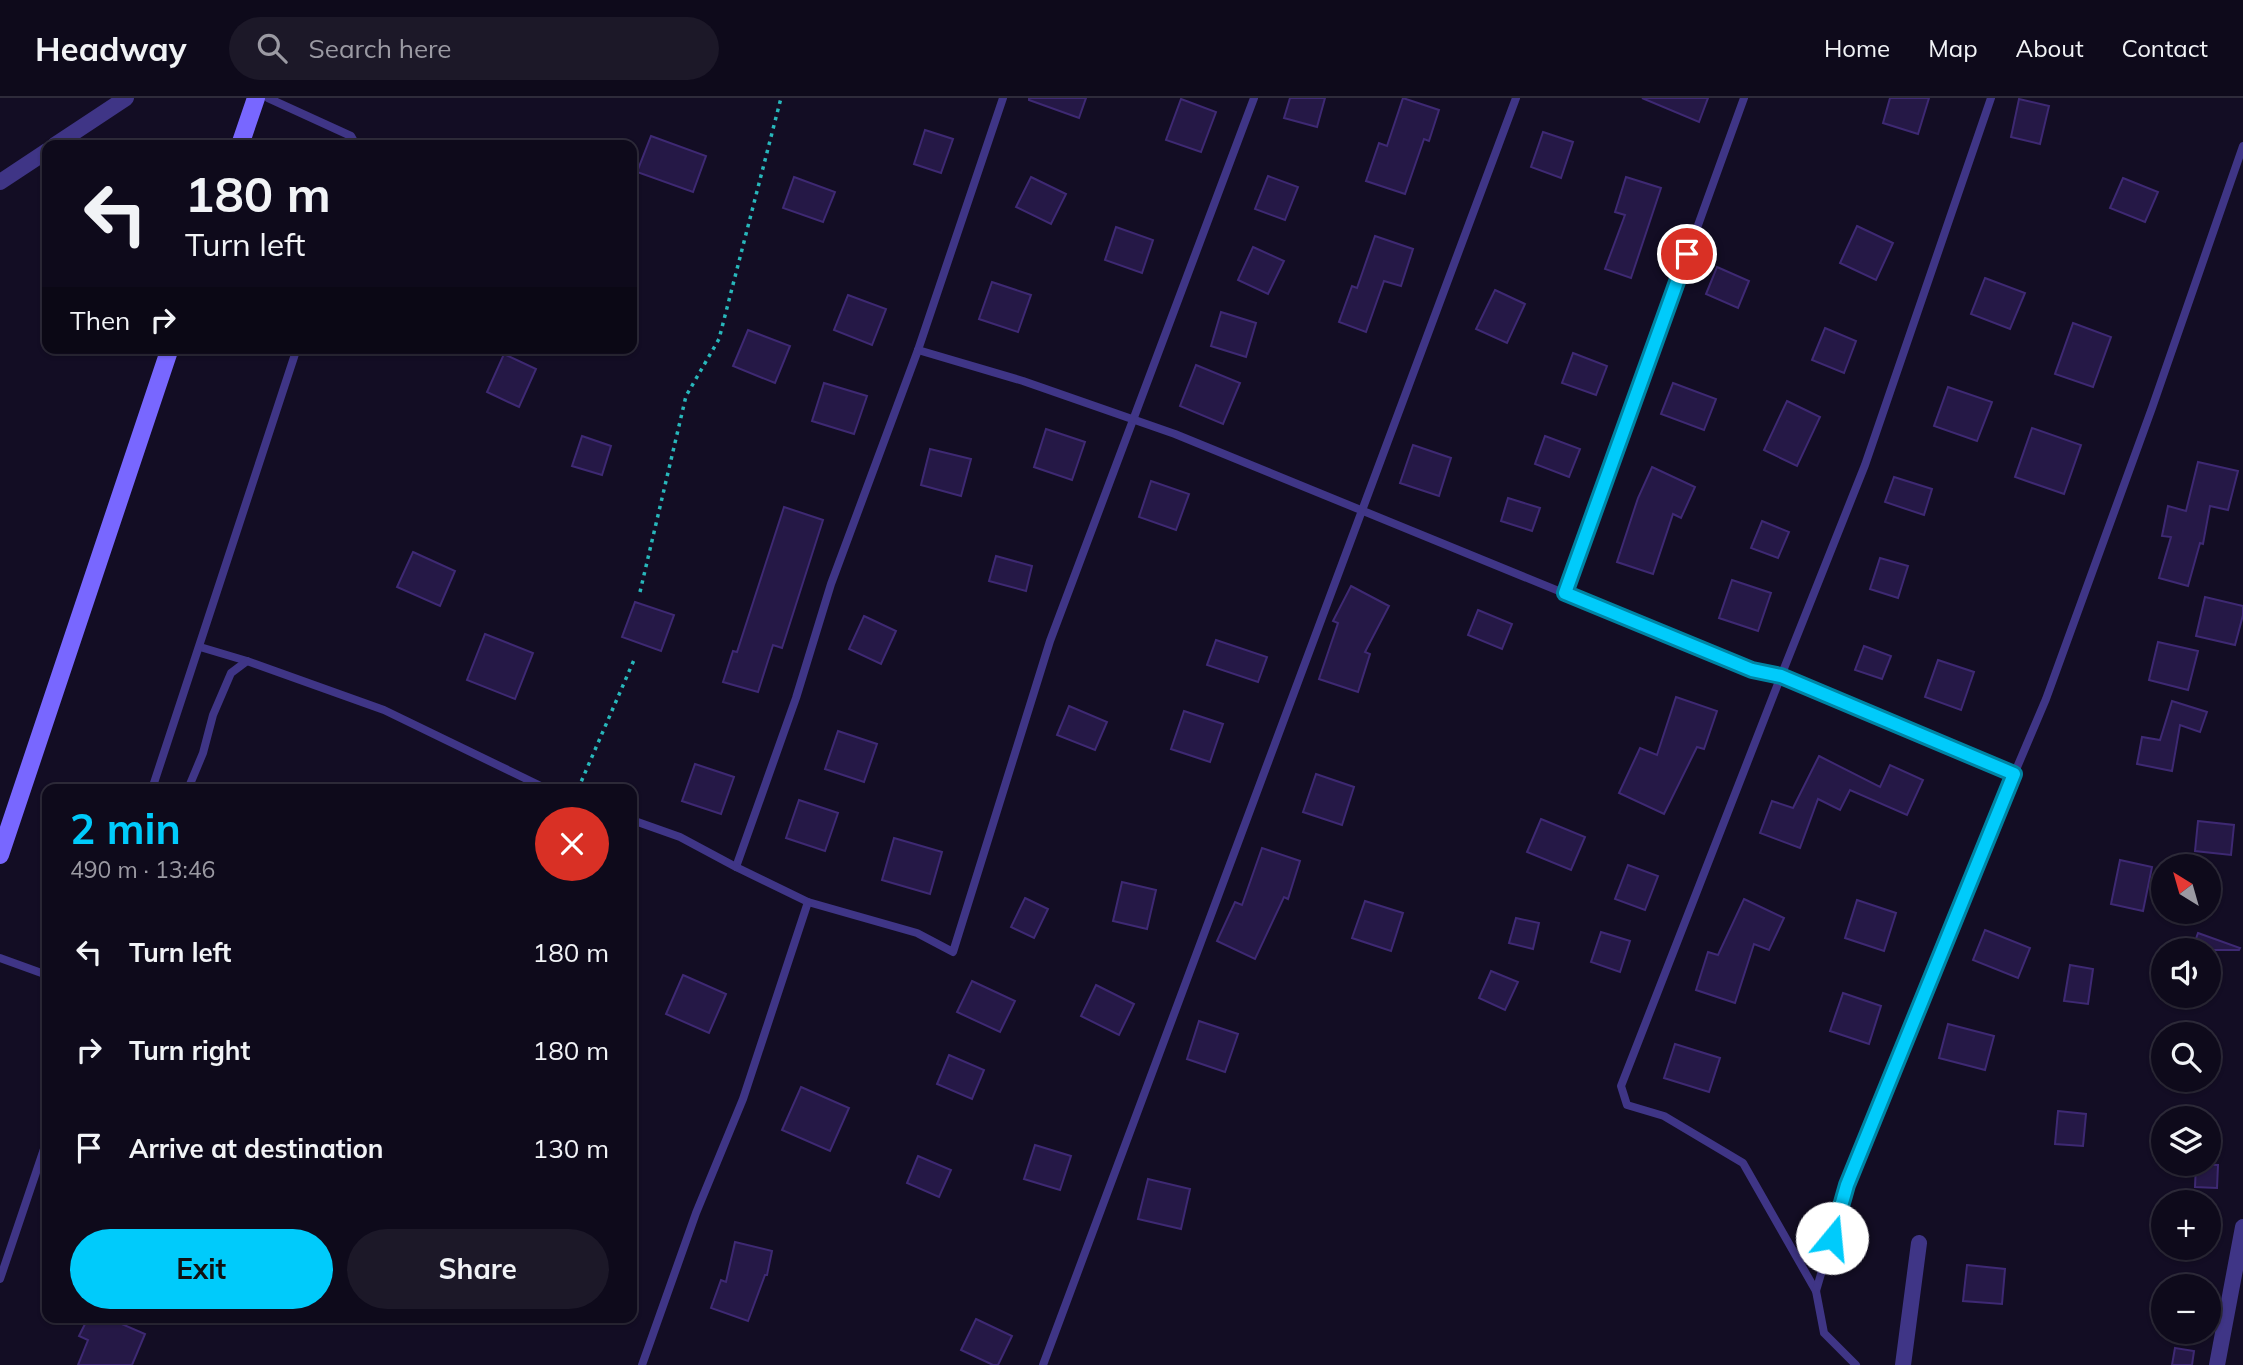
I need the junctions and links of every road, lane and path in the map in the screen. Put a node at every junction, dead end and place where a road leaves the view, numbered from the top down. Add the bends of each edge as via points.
1 (126, 98) edge
2 (256, 98) edge
3 (268, 98) edge
4 (781, 98) edge
5 (1003, 98) edge
6 (1254, 98) edge
7 (1516, 98) edge
8 (1744, 98) edge
9 (1991, 98) edge
10 (63, 140) edge
11 (242, 140) edge
12 (353, 140) edge
13 (2243, 146) edge
14 (42, 154) edge
15 (0, 182) edge
16 (918, 350) junction
17 (168, 354) edge
18 (295, 354) edge
19 (1134, 420) junction
20 (1362, 509) junction
21 (640, 592) dead end
22 (1565, 593) junction
23 (200, 647) junction
24 (634, 660) dead end
25 (247, 661) junction
26 (1781, 676) junction
27 (2014, 774) junction
28 (154, 784) edge
29 (190, 784) edge
30 (537, 784) edge
31 (580, 784) edge
32 (637, 822) edge
33 (0, 855) edge
34 (736, 867) junction
35 (808, 902) junction
36 (0, 958) edge
37 (42, 973) edge
38 (42, 1155) edge
39 (2243, 1227) edge
40 (1919, 1244) dead end
41 (0, 1279) edge
42 (1816, 1291) junction
43 (642, 1365) edge
44 (1043, 1365) edge
45 (1856, 1365) edge
46 (1903, 1365) edge
47 (2217, 1365) edge

1 - 10 street
2 - 11 main road
3 - 12 lane
4 - 21 path via 719,338 685,396
5 - 16 lane
6 - 19 lane
7 - 20 lane
8 - 22 lane
9 - 26 lane via 1865,465
13 - 27 lane via 2046,699
14 - 15 street
16 - 19 lane
16 - 34 lane via 831,584
17 - 33 main road
18 - 23 lane
19 - 20 lane
19 - 35 lane via 1051,641 953,952 917,933
20 - 22 lane
20 - 44 lane
22 - 26 lane via 1752,670
23 - 25 lane
23 - 28 lane
24 - 31 path
25 - 29 lane via 231,673
25 - 30 lane via 384,710
26 - 27 lane
26 - 42 lane via 1621,1086 1627,1105 1664,1116 1743,1163
27 - 42 lane via 1847,1185
32 - 34 lane via 680,837
34 - 35 lane
35 - 43 lane via 743,1099
36 - 37 lane
38 - 41 lane
39 - 47 street
40 - 46 street
42 - 45 lane via 1824,1333

